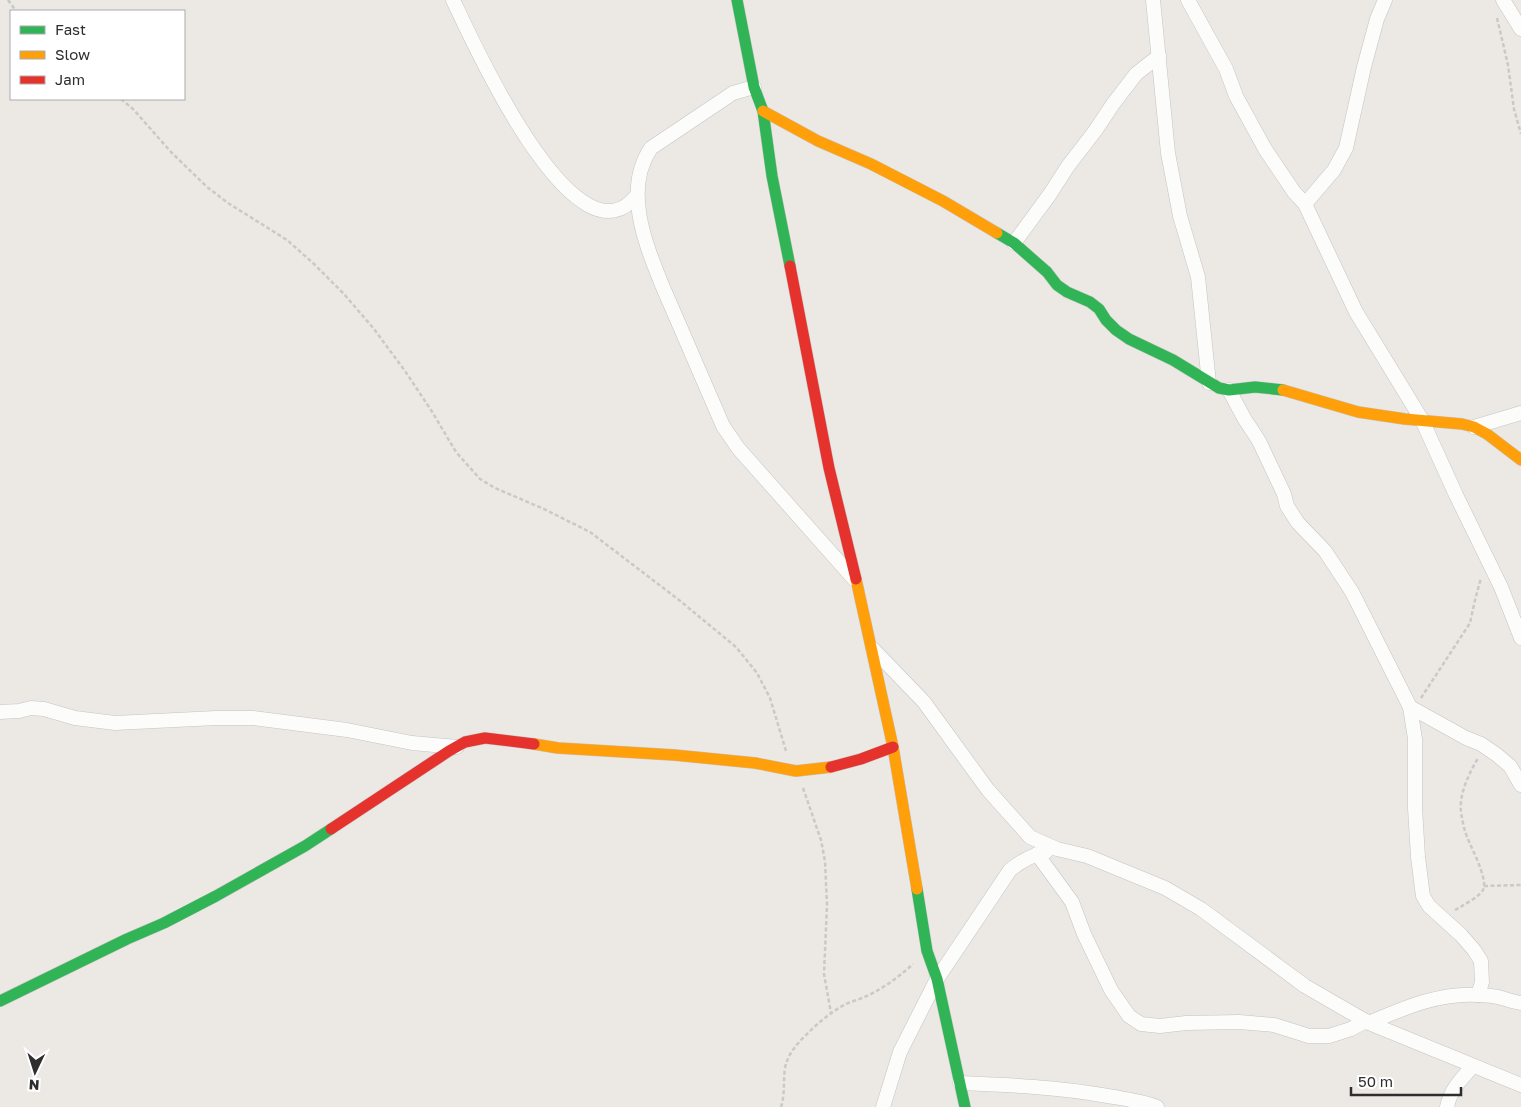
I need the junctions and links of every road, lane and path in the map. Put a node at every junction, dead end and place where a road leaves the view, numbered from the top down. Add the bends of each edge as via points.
1 (453, 0) edge
2 (737, 0) edge
3 (1153, 0) edge
4 (1188, 0) edge
5 (1385, 0) edge
6 (1499, 6) edge
7 (1521, 29) edge
8 (1159, 56) junction
9 (754, 87) junction
10 (122, 100) edge
11 (763, 111) junction
12 (1521, 134) edge
13 (637, 195) junction
14 (1305, 204) junction
15 (1014, 243) junction
16 (1209, 383) junction
17 (1229, 390) junction
18 (1521, 413) edge
19 (1422, 420) junction
20 (1474, 427) junction
21 (1521, 460) edge
22 (1488, 560) junction
23 (856, 581) junction
24 (1521, 638) edge
25 (871, 646) junction
26 (1412, 708) junction
27 (0, 712) edge
28 (1481, 744) junction
29 (456, 747) junction
30 (893, 747) junction
31 (796, 771) junction
32 (1521, 785) edge
33 (1057, 849) junction
34 (1037, 854) junction
35 (1521, 885) edge
36 (1484, 886) junction
37 (1442, 917) junction
38 (926, 950) junction
39 (937, 979) junction
40 (1478, 995) junction
41 (0, 1001) edge
42 (1521, 1003) edge
43 (832, 1013) junction
44 (1368, 1022) junction
45 (1473, 1066) junction
46 (960, 1083) junction
47 (1521, 1085) edge
48 (782, 1107) edge
49 (883, 1107) edge
50 (965, 1107) edge
51 (1157, 1107) edge
52 (1446, 1107) edge

1 - 13 street via 503,101 530,145 561,183 573,195 599,210 623,208
2 - 9 street
3 - 8 street
4 - 14 street via 1265,148
5 - 14 street via 1364,67 1346,148 1334,170
6 - 7 street
6 - 12 path via 1514,109
8 - 15 street via 1136,74 1112,104
8 - 16 street via 1168,153 1180,216 1198,277
9 - 11 street
9 - 13 street via 733,93 651,148 644,158
10 - 31 path via 206,187 287,240 344,294 405,371 456,452 480,479 590,532 736,647 770,698 783,747
11 - 15 street via 943,201
11 - 23 street via 772,176 829,468
13 - 23 street via 653,262 722,426
14 - 19 street via 1356,312
15 - 16 street via 1057,285 1099,309 1116,330
16 - 17 street
17 - 19 street via 1271,388 1358,412
17 - 26 street via 1259,441 1287,506 1298,523 1325,551 1352,592
18 - 20 street
19 - 20 street
19 - 22 street
20 - 21 street
22 - 24 street
22 - 26 path via 1470,623
23 - 25 street
25 - 30 street
25 - 33 street via 924,702 988,790 1030,837
26 - 28 street
26 - 37 street via 1415,808 1423,896
27 - 29 street via 44,709 75,718 115,723 253,718
28 - 32 street via 1510,766
28 - 36 path via 1479,755 1467,776 1461,811
29 - 31 street via 485,738 558,748 755,763
29 - 41 street via 312,842 216,896
30 - 31 street via 862,759
30 - 38 street
31 - 43 path via 821,840 825,861 824,974
33 - 34 street
33 - 44 street via 1087,856 1164,888 1201,909 1305,986
34 - 39 street via 1010,870
34 - 44 street via 1072,902 1110,990 1129,1016 1141,1024 1238,1022 1274,1025 1309,1036 1334,1034
35 - 36 path
36 - 37 path via 1476,896
37 - 40 street via 1481,961 1482,982
38 - 39 street
38 - 43 path via 901,975
39 - 46 street
39 - 49 street via 900,1052
40 - 42 street
40 - 44 street via 1456,995 1426,1001
43 - 48 path via 791,1051 785,1064
44 - 45 street
45 - 47 street
45 - 52 street via 1456,1086
46 - 50 street
46 - 51 street via 1088,1092

